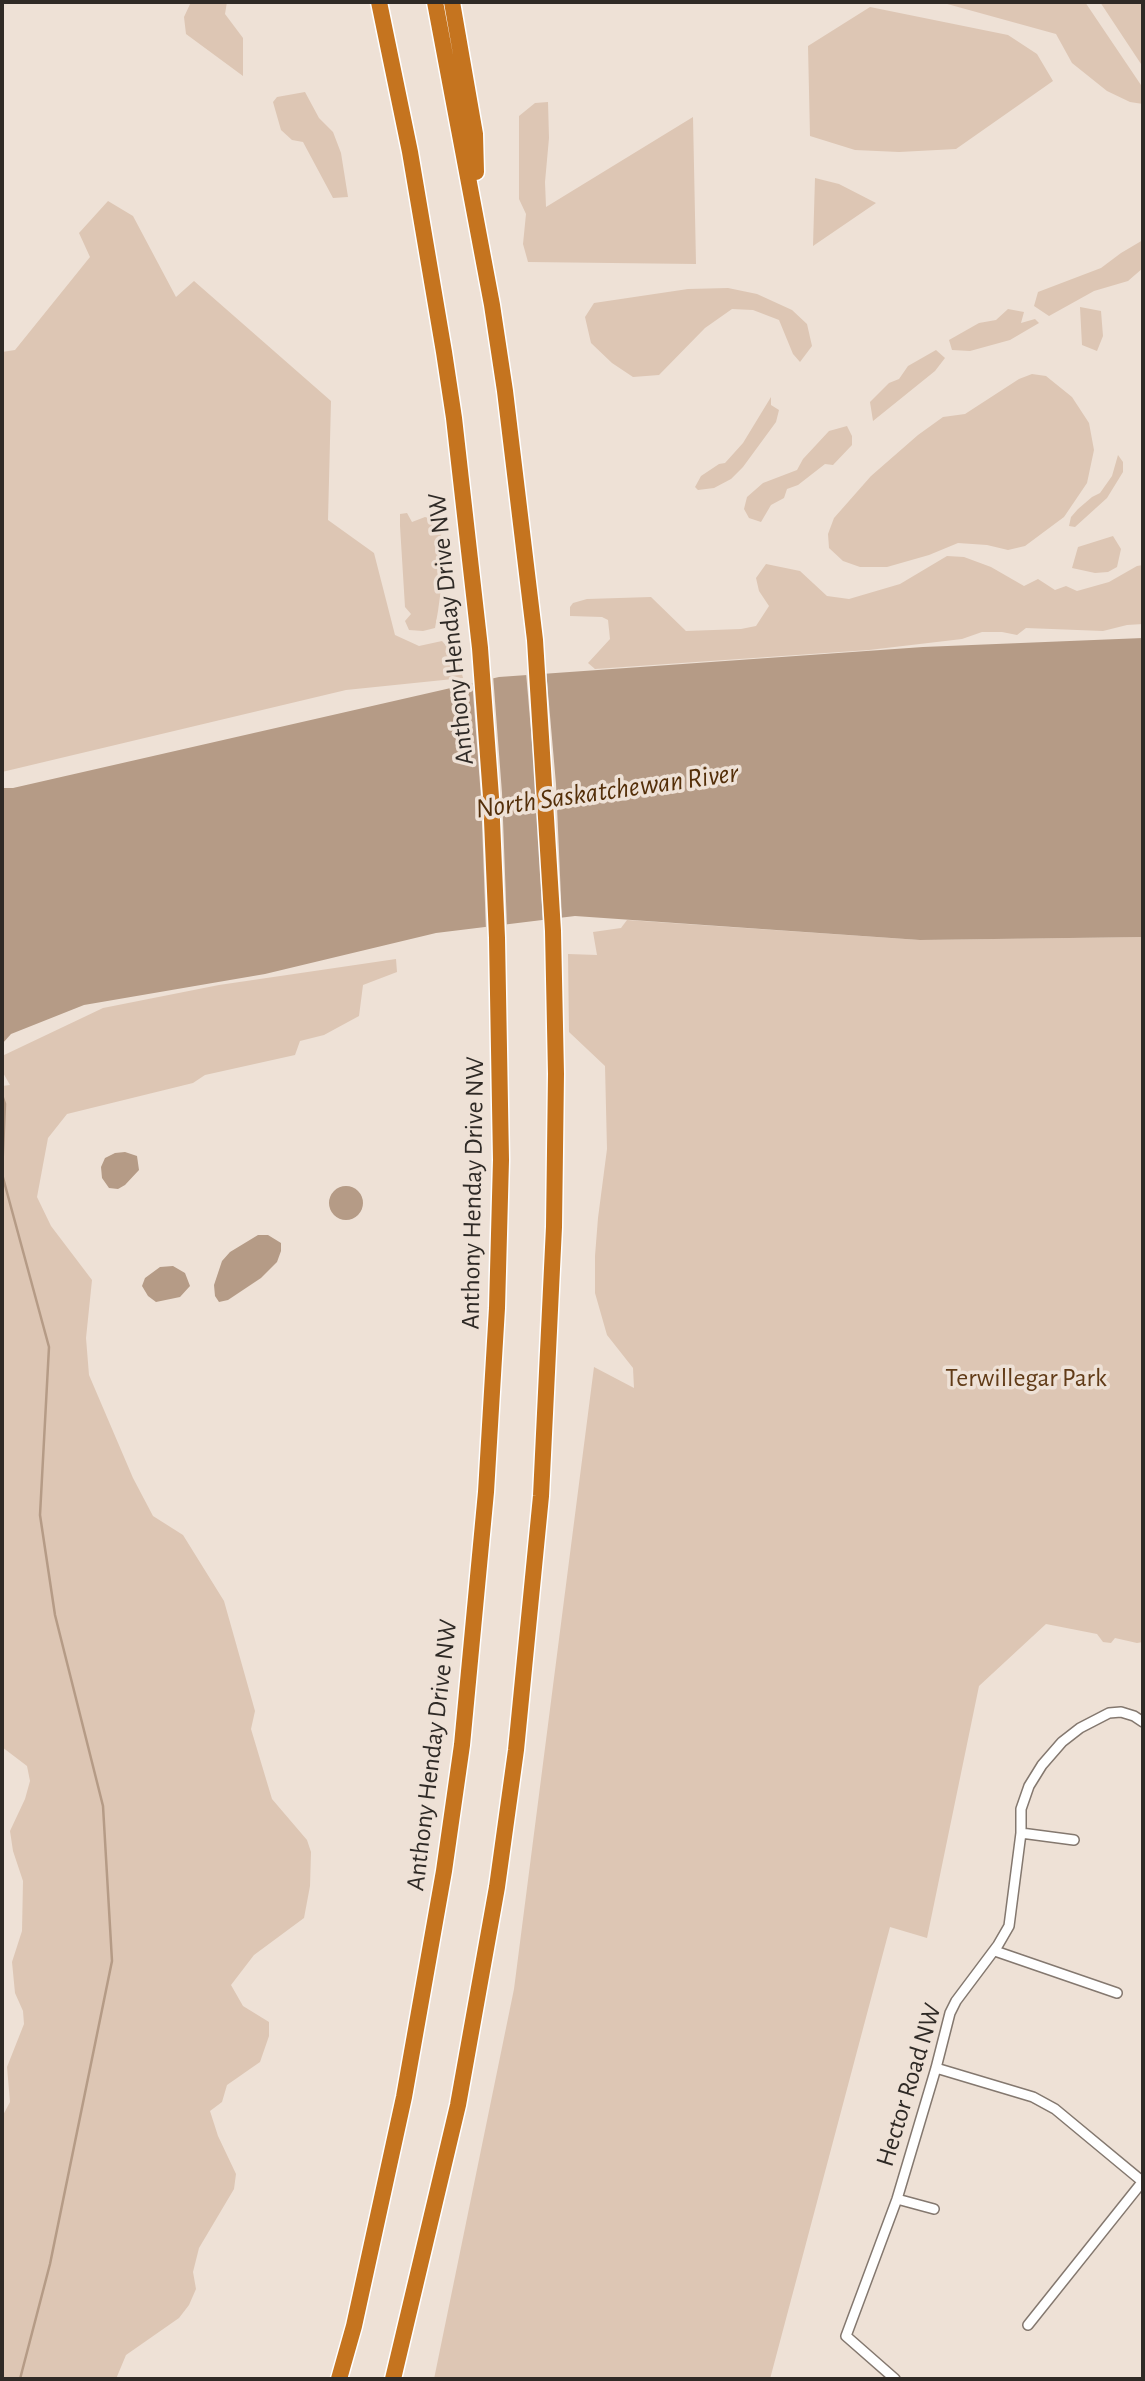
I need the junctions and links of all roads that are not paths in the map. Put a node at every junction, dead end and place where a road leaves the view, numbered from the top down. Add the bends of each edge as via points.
1 (379, 2) edge
2 (435, 2) edge
3 (452, 2) edge
4 (478, 224) junction
5 (1143, 1722) edge
6 (1021, 1833) junction
7 (1074, 1840) dead end
8 (995, 1951) junction
9 (1116, 1993) dead end
10 (936, 2068) junction
11 (1143, 2182) edge
12 (897, 2199) junction
13 (933, 2209) dead end
14 (1028, 2325) dead end
15 (339, 2379) edge
16 (395, 2379) edge
17 (895, 2379) edge

1 - 15 highway, Anthony Henday Drive NW via 434,285 480,648 491,797 501,1160 486,1492 462,1745 407,2084
2 - 4 highway
3 - 4 highway via 475,134
4 - 16 highway via 505,391 535,640 553,932 554,1227 541,1496 516,1750 458,2105
5 - 6 street, Hector Road NW via 1121,1712 1109,1713 1062,1742 1029,1786 1021,1809
6 - 7 street
6 - 8 street, Hector Road NW via 1009,1926
8 - 9 street
8 - 10 street, Hector Road NW via 956,2001
10 - 11 street via 1033,2097 1055,2109
10 - 12 street, Hector Road NW
11 - 14 street
12 - 13 street, Hector Road NW
12 - 17 street, Hector Road NW via 846,2336

